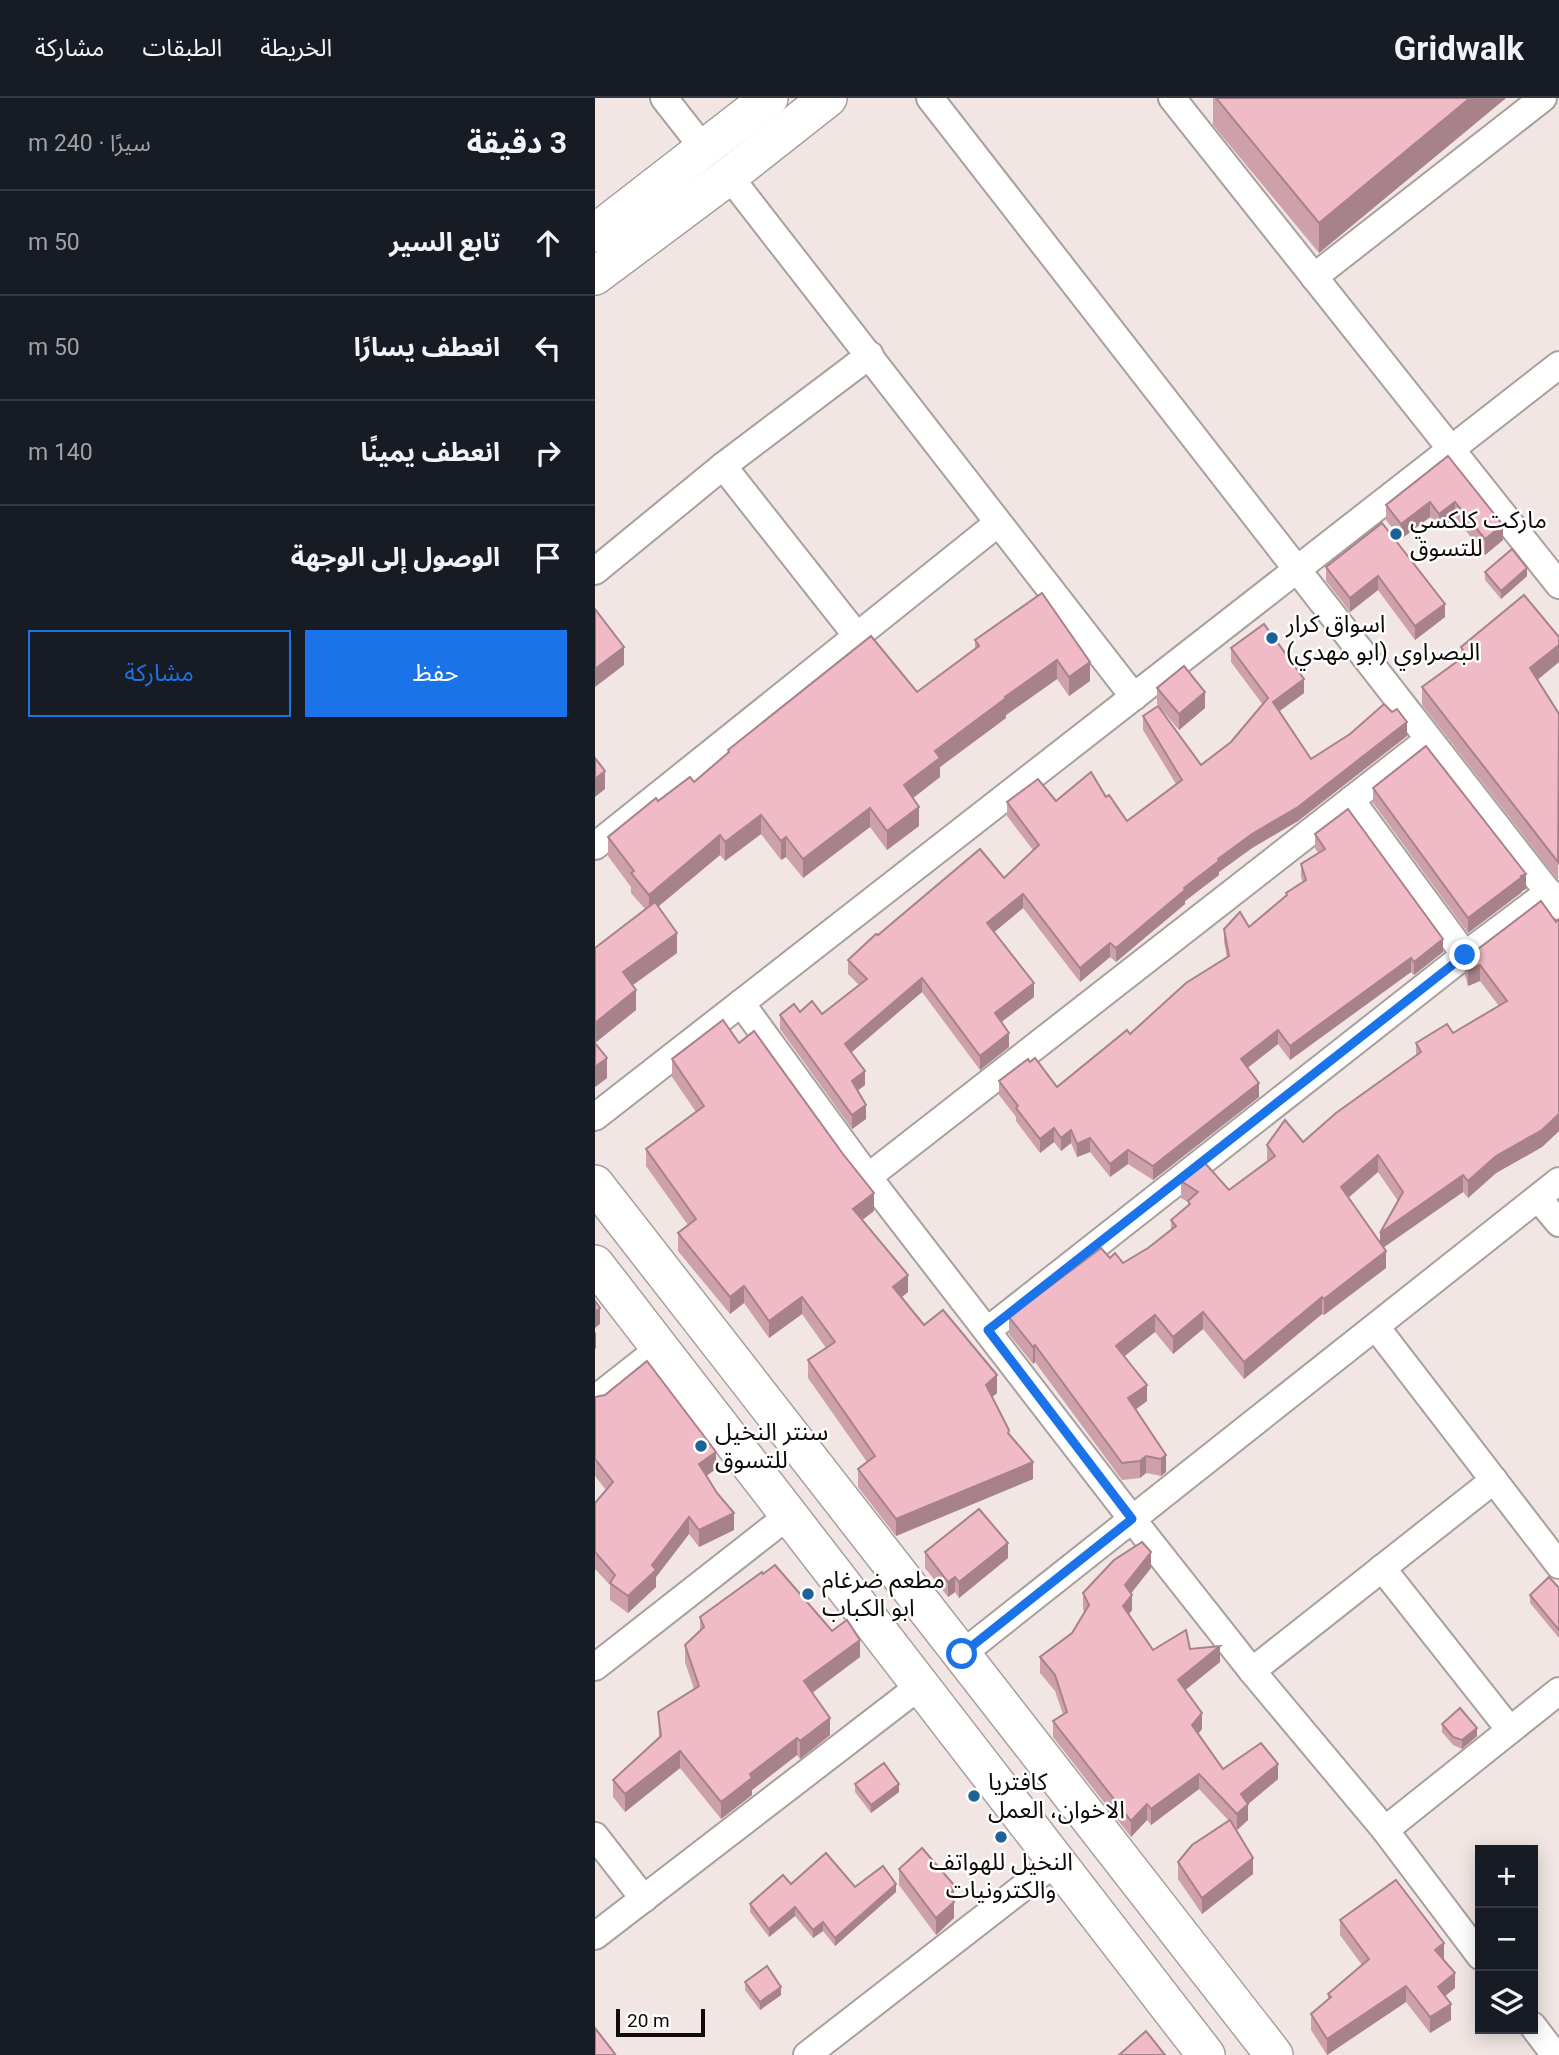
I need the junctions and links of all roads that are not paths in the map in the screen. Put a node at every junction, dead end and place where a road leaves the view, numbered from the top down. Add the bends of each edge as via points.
1 (664, 98) edge
2 (769, 98) edge
3 (828, 98) edge
4 (930, 98) edge
5 (1543, 98) edge
6 (1186, 103) edge
7 (704, 149) junction
8 (729, 176) junction
9 (595, 233) edge
10 (595, 276) edge
11 (1314, 277) junction
12 (870, 355) junction
13 (1559, 365) edge
14 (1451, 448) junction
15 (723, 466) junction
16 (998, 523) junction
17 (1296, 569) junction
18 (595, 571) edge
19 (1559, 585) edge
20 (857, 636) junction
21 (1134, 697) junction
22 (1428, 740) junction
23 (1351, 800) junction
24 (595, 846) edge
25 (1554, 899) edge
26 (1465, 955) junction
27 (741, 1003) junction
28 (595, 1116) edge
29 (868, 1177) junction
30 (1559, 1181) edge
31 (595, 1184) edge
32 (1538, 1198) junction
33 (1559, 1223) edge
34 (595, 1265) edge
35 (1375, 1327) junction
36 (988, 1330) junction
37 (660, 1348) junction
38 (595, 1399) edge
39 (1494, 1479) junction
40 (789, 1515) junction
41 (1132, 1519) junction
42 (1559, 1565) edge
43 (1382, 1568) junction
44 (962, 1654) junction
45 (595, 1667) edge
46 (1252, 1671) junction
47 (921, 1685) junction
48 (1559, 1691) edge
49 (994, 1695) junction
50 (952, 1725) junction
51 (1510, 1730) junction
52 (1034, 1747) junction
53 (1001, 1788) junction
54 (1385, 1830) junction
55 (595, 1836) edge
56 (1058, 1861) junction
57 (644, 1899) junction
58 (595, 1937) edge
59 (1475, 1949) edge
60 (1538, 2033) edge
61 (807, 2055) edge
62 (1206, 2055) edge
63 (1275, 2055) edge
64 (1555, 2055) edge

1 - 7 street
2 - 7 street
3 - 8 street
4 - 17 street
5 - 11 street
6 - 11 street
7 - 9 street
8 - 10 street
8 - 12 street
11 - 14 street
12 - 15 street
12 - 16 street
13 - 14 street
14 - 17 street
14 - 19 street
15 - 18 street
15 - 20 street
16 - 20 street
16 - 21 street
17 - 21 street
17 - 22 street
20 - 24 street
21 - 27 street
22 - 23 street
22 - 25 street
23 - 26 street
23 - 29 street
25 - 26 street
26 - 36 street
27 - 28 street
27 - 29 street
29 - 36 street
30 - 32 street
31 - 44 street
32 - 33 street
32 - 35 street
34 - 37 street
35 - 39 street
35 - 41 street
36 - 41 street
37 - 38 street
37 - 40 street
39 - 42 street
39 - 43 street
40 - 45 street
40 - 47 street
41 - 44 street
41 - 46 street
43 - 46 street
43 - 51 street
44 - 49 street
46 - 54 street
47 - 50 street
47 - 57 street
48 - 51 street
49 - 50 street via 991,1708 979,1720
49 - 52 street
50 - 53 street
51 - 54 street
52 - 53 street via 1010,1756 1004,1764
52 - 63 street
53 - 56 street
54 - 59 street
55 - 57 street
56 - 61 street
56 - 62 street
57 - 58 street
60 - 64 street

